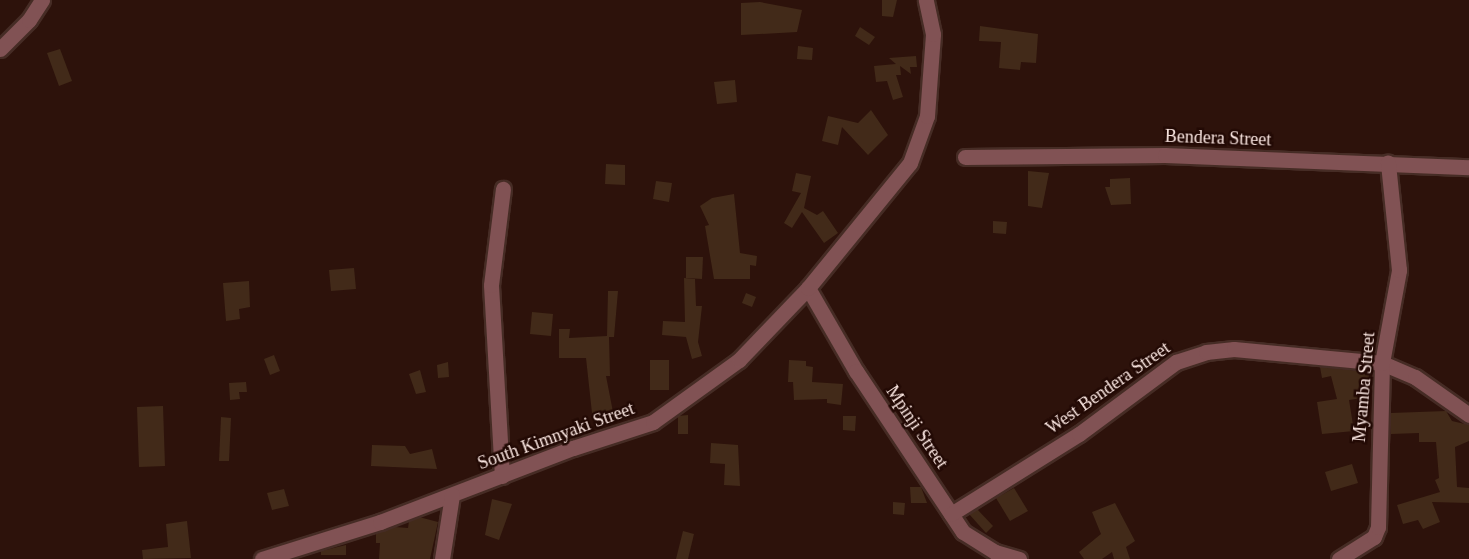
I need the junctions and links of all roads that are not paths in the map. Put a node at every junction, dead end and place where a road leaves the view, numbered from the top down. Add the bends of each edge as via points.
1 (42, 0) edge
2 (926, 0) edge
3 (0, 49) edge
4 (965, 157) dead end
5 (1388, 163) junction
6 (1469, 167) edge
7 (503, 189) dead end
8 (808, 288) junction
9 (1382, 363) junction
10 (1469, 416) edge
11 (502, 476) junction
12 (452, 495) junction
13 (951, 514) junction
14 (983, 553) edge
15 (262, 559) edge
16 (442, 559) edge
17 (1019, 559) edge
18 (1339, 559) edge

1 - 3 street via 28,21
2 - 8 street, South Kimnyaki Street via 933,34 927,116 918,143 894,187
4 - 5 street, Bendera Street via 1165,155
5 - 6 street, Bendera Street
5 - 9 street, Myamba Street via 1399,270
7 - 11 street via 491,285
8 - 11 street, South Kimnyaki Street via 739,360 667,415
8 - 13 street, Mpinji Street via 856,371
9 - 10 street, West Bendera Street via 1415,376
9 - 13 street, West Bendera Street via 1234,349 1191,355 1079,434
9 - 18 street, Myamba Street via 1377,533
11 - 12 street, South Kimnyaki Street
12 - 15 street, South Kimnyaki Street
12 - 16 street
13 - 14 street, Mpinji Street
14 - 17 street, Mpinji Street

